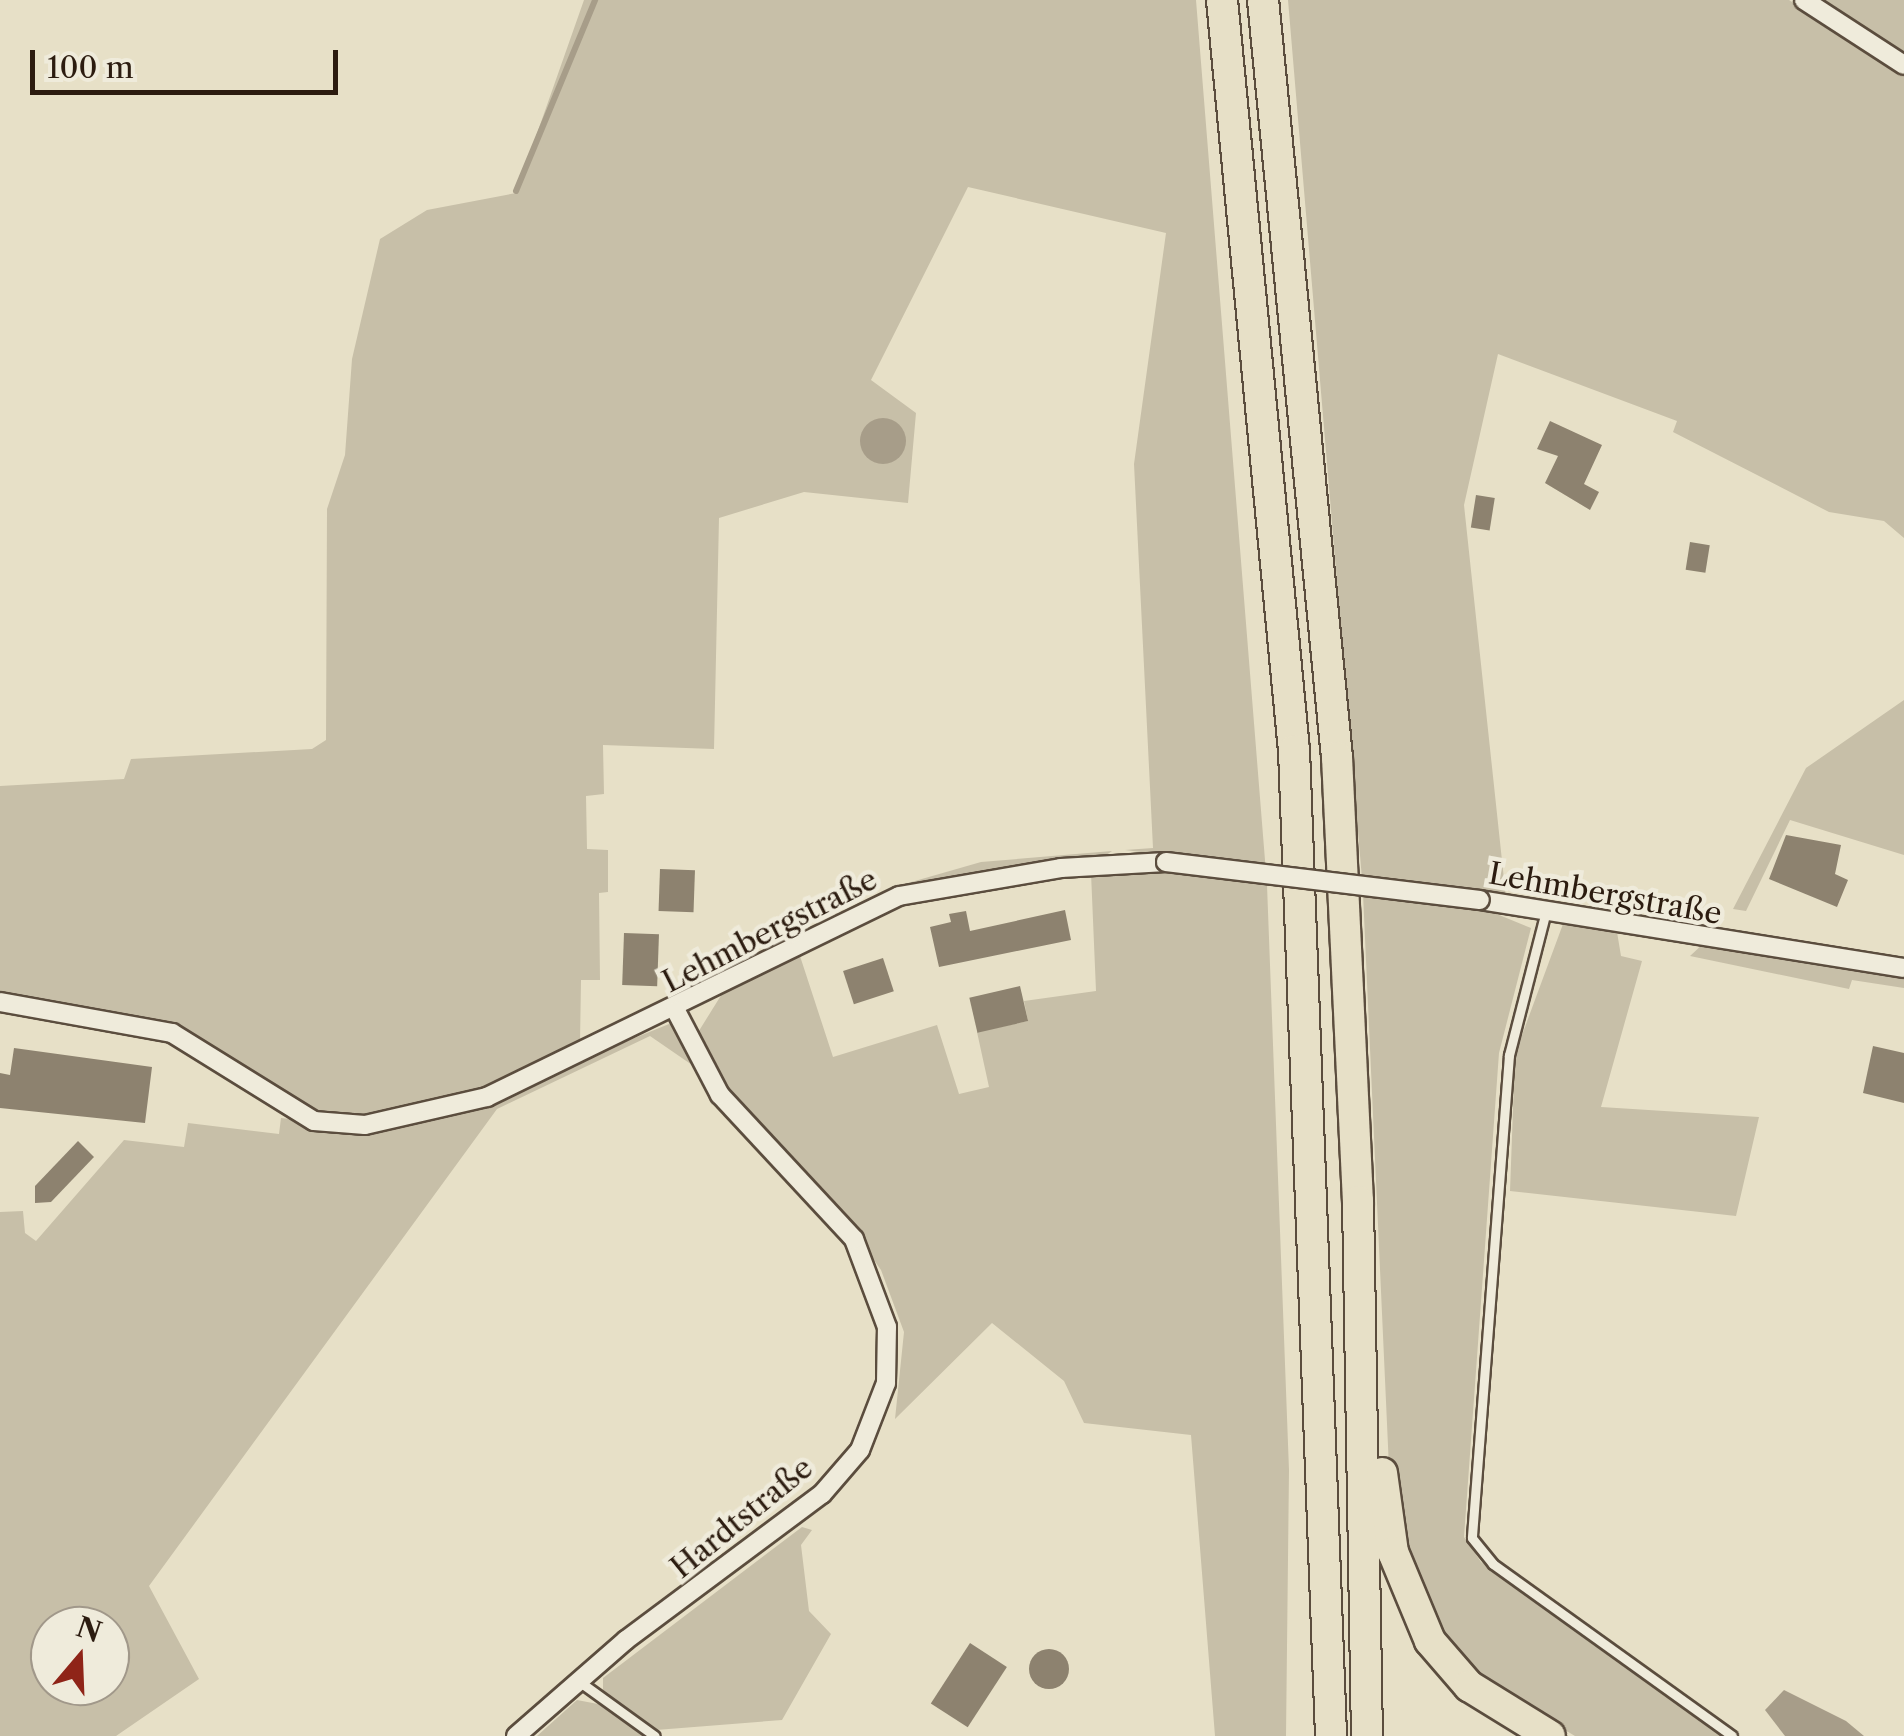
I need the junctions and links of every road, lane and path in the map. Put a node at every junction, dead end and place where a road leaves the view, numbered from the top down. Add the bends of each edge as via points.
1 (1222, 0) edge
2 (1263, 0) edge
3 (1804, 0) edge
4 (1904, 65) edge
5 (1546, 911) junction
6 (1904, 968) edge
7 (0, 1002) edge
8 (676, 1011) junction
9 (1358, 1201) junction
10 (577, 1680) junction
11 (516, 1736) edge
12 (656, 1736) edge
13 (1331, 1736) edge
14 (1367, 1736) edge
15 (1550, 1736) edge
16 (1732, 1736) edge

1 - 13 highway via 1294,750
2 - 9 highway via 1337,757
3 - 4 street
5 - 6 street, Lehmbergstraße
5 - 8 street, Lehmbergstraße, bridge via 1166,862 1061,868 899,896
5 - 16 lane via 1509,1054 1472,1538 1493,1564
7 - 8 street, Lehmbergstraße via 172,1033 297,1112 348,1125 462,1106
8 - 10 street, Hardtstraße via 720,1095 854,1238 887,1327 886,1383 860,1450 822,1494
9 - 14 highway
9 - 15 highway via 1385,1507 1407,1598 1469,1686
10 - 11 street, Hardtstraße
10 - 12 lane

